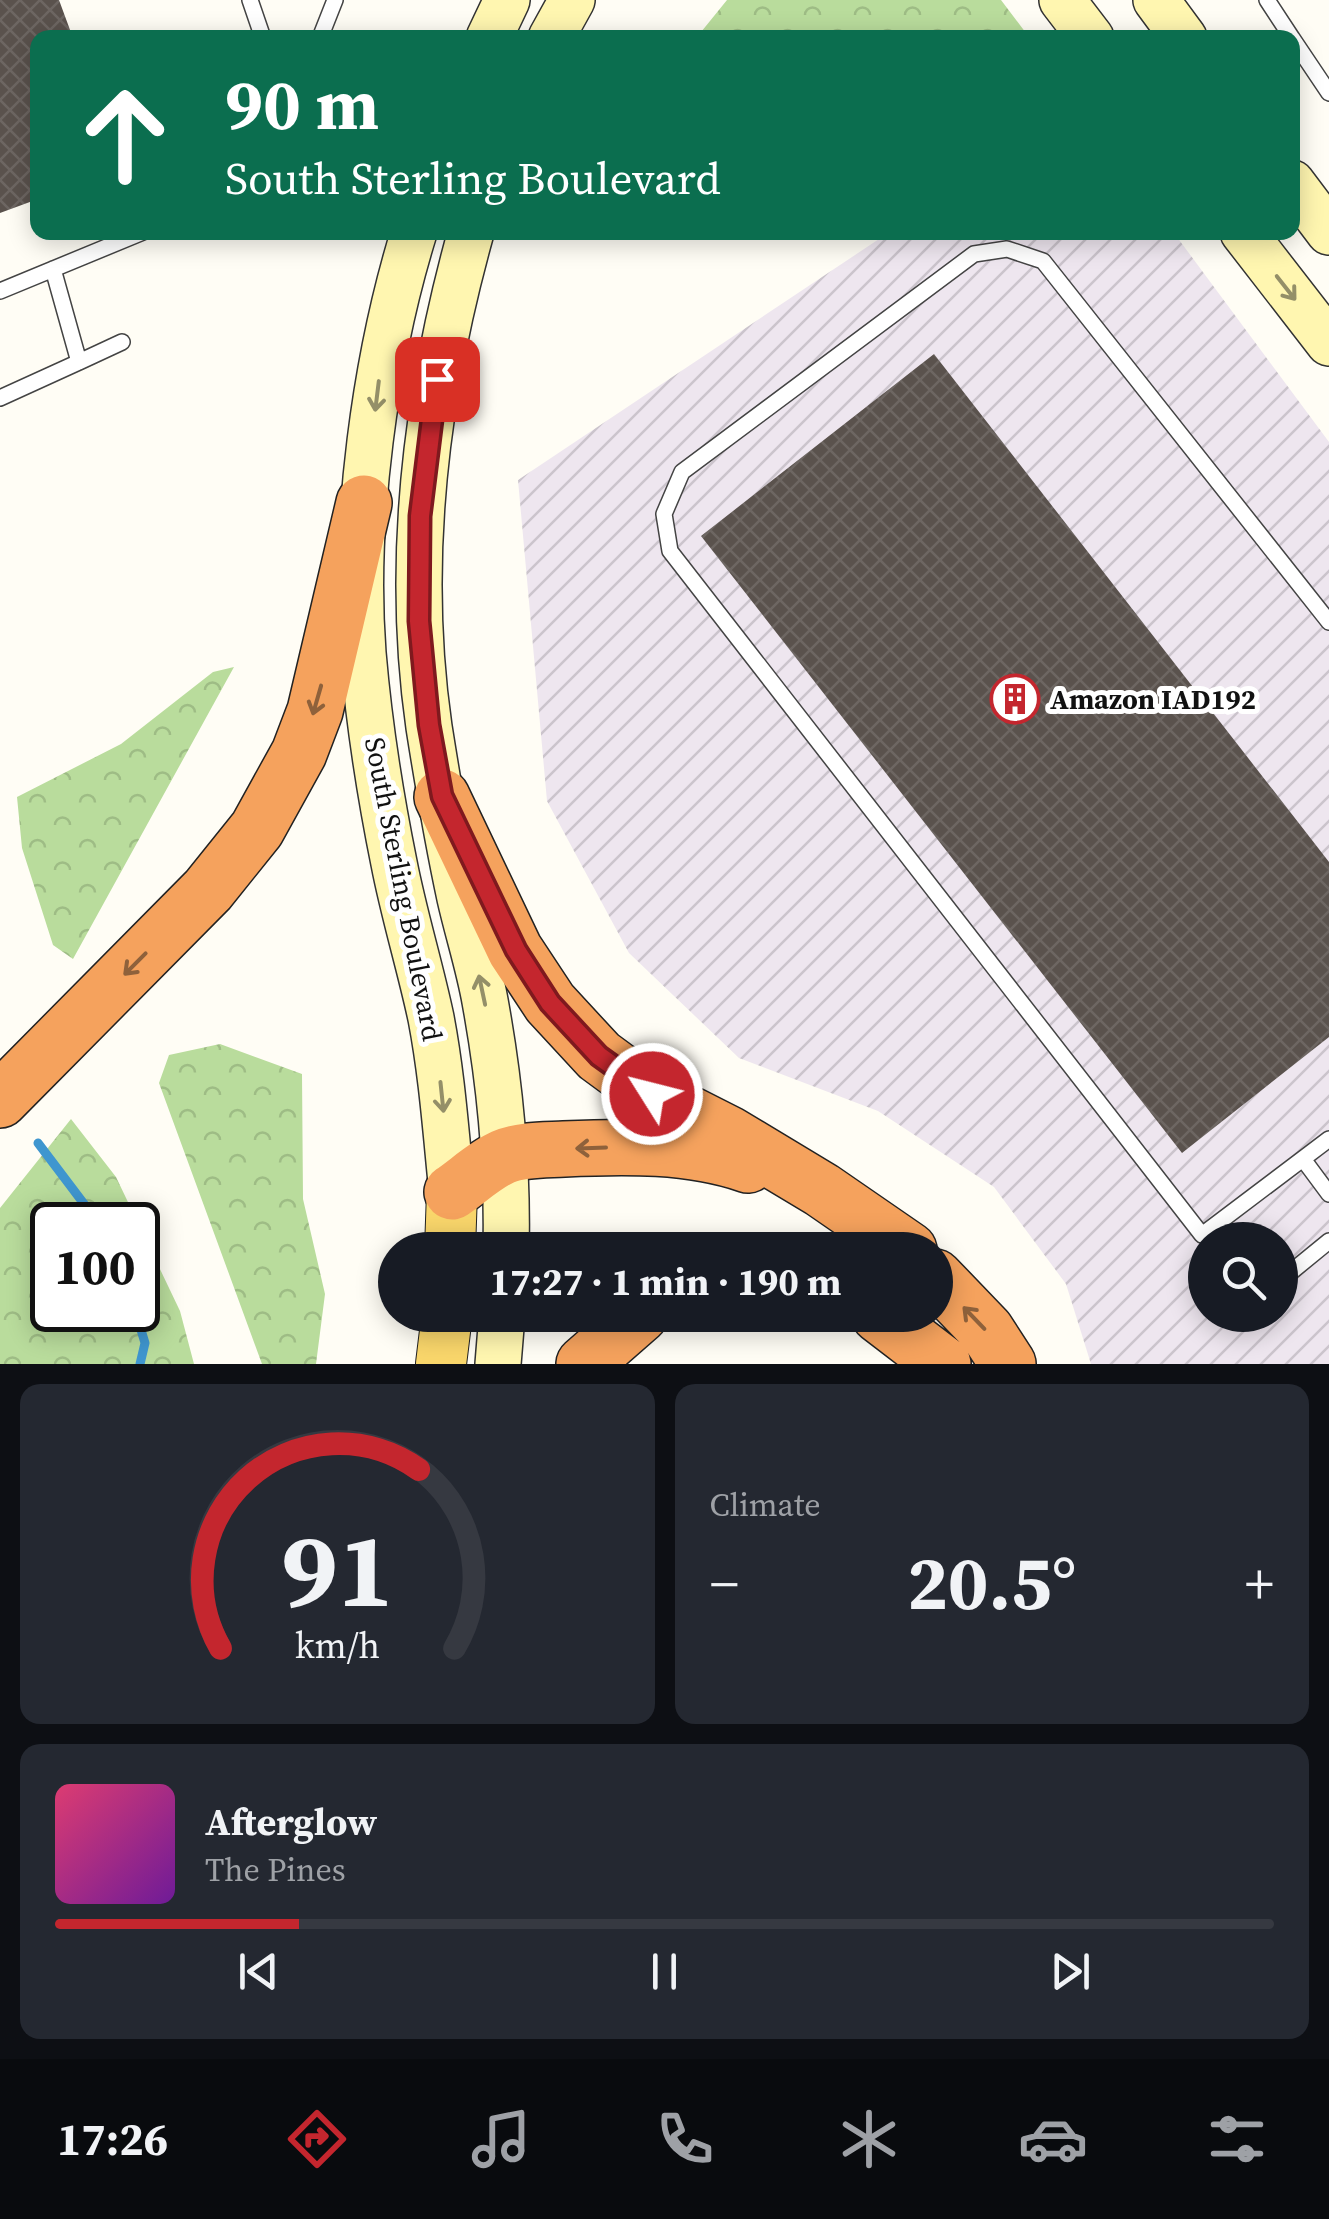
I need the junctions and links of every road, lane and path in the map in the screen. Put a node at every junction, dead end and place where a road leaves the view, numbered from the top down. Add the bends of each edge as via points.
1 (250, 0) edge
2 (335, 0) edge
3 (507, 0) edge
4 (572, 0) edge
5 (1062, 0) edge
6 (1156, 0) edge
7 (1267, 0) edge
8 (260, 30) edge
9 (323, 30) edge
10 (493, 30) edge
11 (555, 30) edge
12 (1085, 30) edge
13 (1178, 30) edge
14 (1287, 30) edge
15 (1300, 50) edge
16 (1329, 93) edge
17 (1300, 194) edge
18 (1329, 232) edge
19 (124, 240) edge
20 (412, 240) edge
21 (469, 240) edge
22 (1249, 240) edge
23 (53, 269) junction
24 (0, 290) edge
25 (122, 342) dead end
26 (1329, 343) edge
27 (79, 362) junction
28 (0, 398) edge
29 (364, 503) junction
30 (1327, 614) edge
31 (442, 796) junction
32 (0, 1100) edge
33 (1329, 1139) edge
34 (504, 1156) junction
35 (1303, 1159) junction
36 (822, 1190) junction
37 (452, 1192) junction
38 (1329, 1194) edge
39 (451, 1232) edge
40 (506, 1232) edge
41 (883, 1232) edge
42 (1329, 1241) edge
43 (1298, 1266) edge
44 (953, 1296) edge
45 (446, 1332) edge
46 (501, 1332) edge
47 (621, 1332) edge
48 (902, 1332) edge
49 (441, 1364) edge
50 (498, 1364) edge
51 (584, 1364) edge
52 (943, 1364) edge
53 (1008, 1364) edge

1 - 8 lane
2 - 9 lane
3 - 10 main road
4 - 11 main road
5 - 12 main road
6 - 13 main road
7 - 14 lane
15 - 16 lane
17 - 18 main road
19 - 23 lane
20 -> 29 main road, South Sterling Boulevard via 380,377
21 - 31 main road, South Sterling Boulevard via 430,415 420,516 419,621
22 -> 26 main road
23 - 24 lane
23 - 27 lane
25 - 27 lane
27 - 28 lane
29 -> 32 highway via 314,712 264,817 208,890
29 -> 37 main road, South Sterling Boulevard via 363,650 372,725 394,865 431,1021
30 - 35 lane via 1042,261 1007,249 974,254 682,472 664,514 670,551 1202,1236
34 -> 31 main road, South Sterling Boulevard via 485,999
31 - 36 highway via 516,950 550,1003 599,1056 652,1094
33 - 35 lane
36 -> 34 highway via 729,1158 678,1151 622,1146
34 - 37 highway
34 - 40 main road, South Sterling Boulevard
35 - 38 lane
36 - 41 highway
37 - 39 main road, South Sterling Boulevard
42 - 43 lane
53 -> 44 highway
45 - 49 main road
46 - 50 main road
47 - 51 highway
48 - 52 highway

